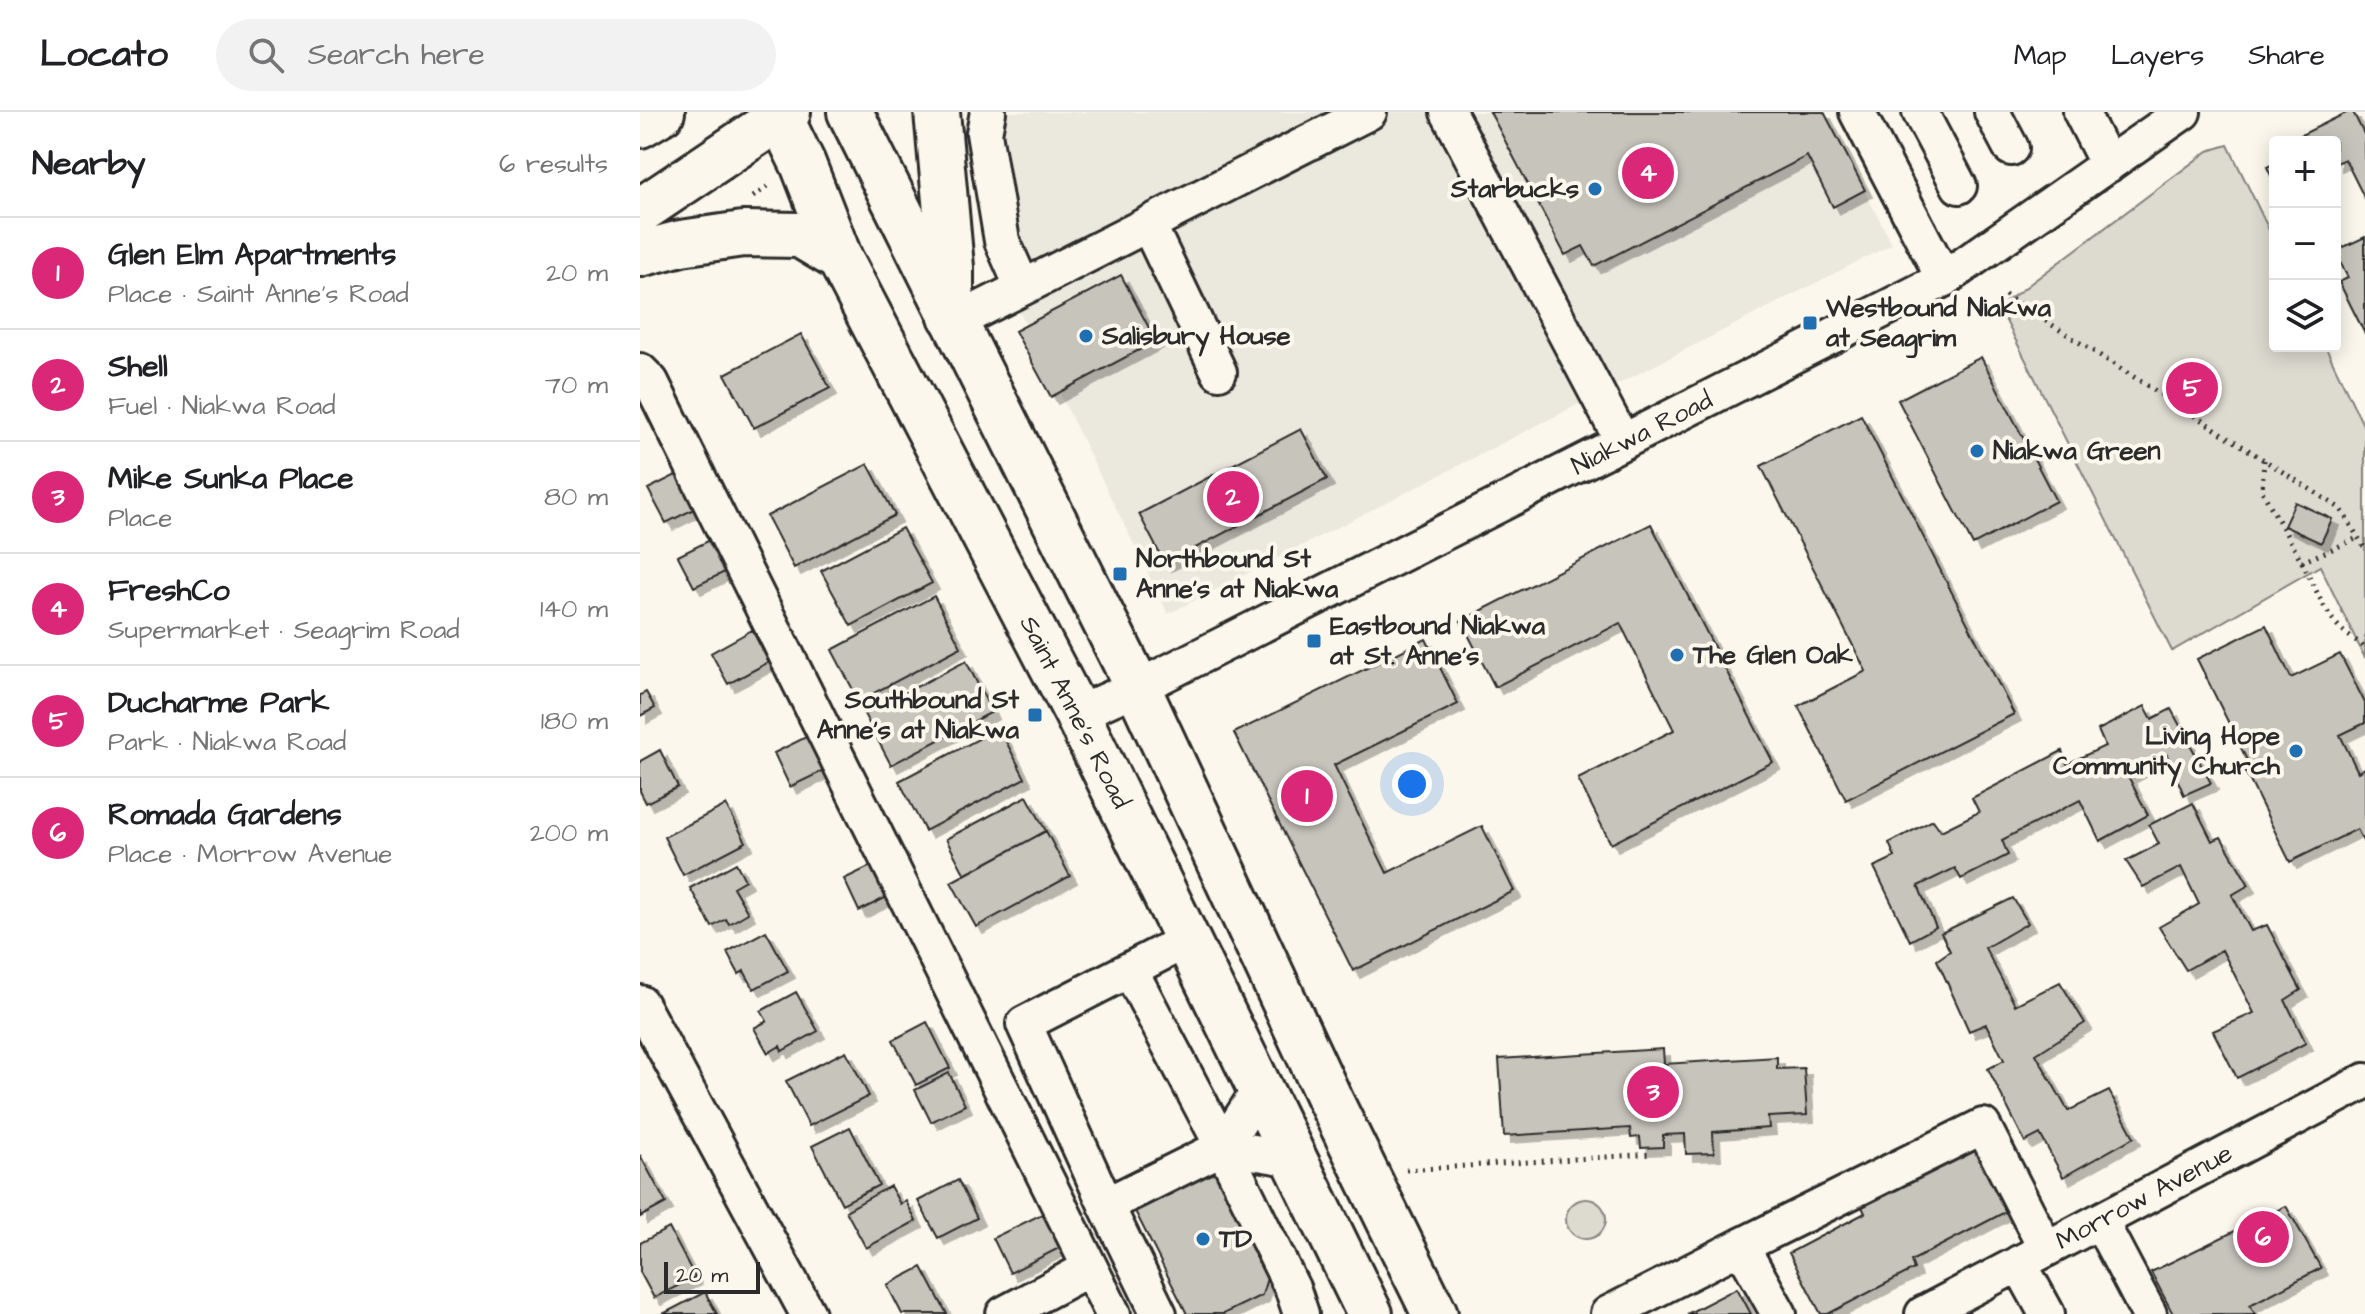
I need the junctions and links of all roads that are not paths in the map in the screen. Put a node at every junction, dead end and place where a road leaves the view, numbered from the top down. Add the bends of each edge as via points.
1 (662, 112) edge
2 (850, 112) edge
3 (937, 112) edge
4 (988, 112) edge
5 (1369, 112) edge
6 (1448, 112) edge
7 (1857, 112) edge
8 (1920, 112) edge
9 (1992, 112) edge
10 (2081, 112) edge
11 (2183, 112) edge
12 (782, 114) edge
13 (640, 125) edge
14 (2011, 148) dead end
15 (2108, 165) junction
16 (1959, 186) dead end
17 (640, 211) edge
18 (1148, 224) junction
19 (640, 254) edge
20 (840, 259) junction
21 (1944, 279) junction
22 (1022, 286) junction
23 (953, 319) junction
24 (640, 371) edge
25 (1219, 372) dead end
26 (1623, 442) junction
27 (1138, 688) junction
28 (1077, 714) junction
29 (1187, 940) junction
30 (1130, 970) junction
31 (640, 1003) edge
32 (2365, 1081) edge
33 (1260, 1089) junction
34 (1331, 1102) junction
35 (1223, 1147) junction
36 (1294, 1159) junction
37 (1106, 1205) junction
38 (2100, 1221) junction
39 (1741, 1246) junction
40 (2033, 1256) junction
41 (1090, 1268) junction
42 (1430, 1311) edge
43 (808, 1314) edge
44 (1004, 1314) edge
45 (1113, 1314) edge
46 (1159, 1314) edge
47 (1301, 1314) edge
48 (1370, 1314) edge
49 (1608, 1314) edge
50 (1779, 1314) edge
51 (1923, 1314) edge
52 (2047, 1314) edge
53 (2149, 1314) edge

1 - 13 main road
2 - 23 main road
3 - 23 main road
4 - 22 street via 984,133 1002,241
5 - 18 street
6 - 26 street
7 - 21 street
8 - 16 street
9 - 14 street
10 - 15 street
11 - 15 street, Niakwa Road
12 - 17 main road
12 - 20 main road, Saint Anne's Road
15 - 21 street, Niakwa Road
18 - 22 street
18 - 25 street
19 - 20 main road via 743,234 800,235
20 - 28 main road, Saint Anne's Road
21 - 26 street, Niakwa Road
22 - 23 street
23 - 27 main road
24 - 41 street via 651,382
26 - 27 street, Niakwa Road
27 - 28 street, Niakwa Road
27 - 34 main road
28 - 29 main road, Saint Anne's Road
29 - 30 street
29 - 33 main road, Saint Anne's Road
30 - 35 street
30 - 37 street via 1024,1024
31 - 43 street
32 - 38 street, Morrow Avenue
33 - 34 main road via 1289,1085
33 - 35 street
33 - 36 main road, Saint Anne's Road
34 - 42 main road
35 - 36 street
35 - 37 street
35 - 47 street
36 - 48 main road, Saint Anne's Road
37 - 46 street
38 - 40 street, Morrow Avenue
38 - 53 street
39 - 40 street via 1983,1126
39 - 49 street
39 - 50 street
40 - 51 street, Morrow Avenue
40 - 52 street
41 - 44 street
41 - 45 street

